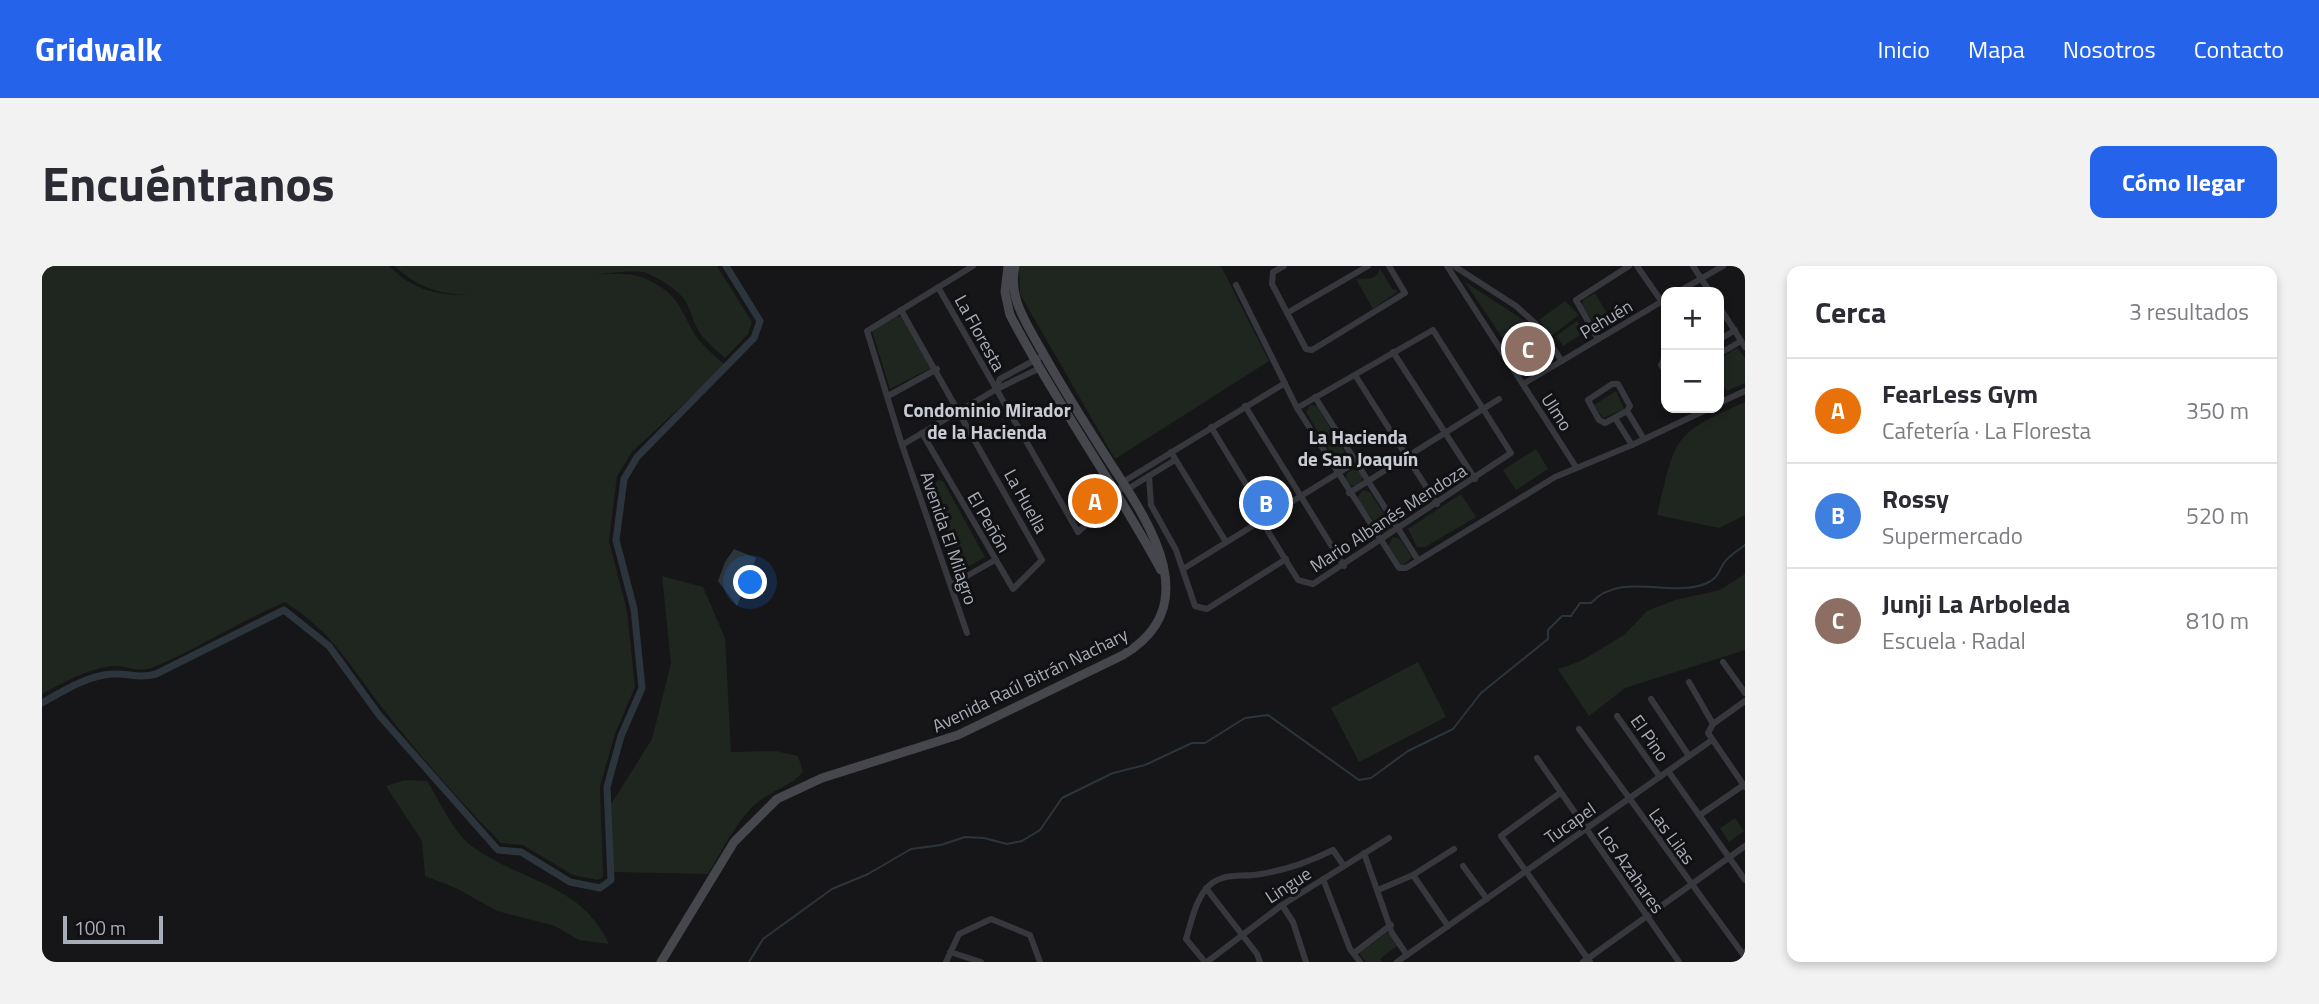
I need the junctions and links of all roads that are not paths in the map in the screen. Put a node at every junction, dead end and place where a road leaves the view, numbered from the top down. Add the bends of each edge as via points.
1 (973, 266) edge
2 (1008, 266) edge
3 (1015, 266) edge
4 (1284, 266) edge
5 (1368, 266) edge
6 (1389, 266) edge
7 (1447, 266) edge
8 (1454, 266) edge
9 (1629, 266) edge
10 (1637, 266) edge
11 (1693, 266) edge
12 (1723, 266) edge
13 (1701, 279) junction
14 (1236, 285) dead end
15 (938, 287) junction
16 (1687, 287) edge
17 (1707, 287) edge
18 (1661, 296) edge
19 (1661, 302) edge
20 (901, 310) junction
21 (1287, 313) junction
22 (1724, 314) edge
23 (1735, 330) junction
24 (1724, 337) edge
25 (1598, 339) junction
26 (1743, 344) edge
27 (1393, 352) junction
28 (1724, 352) edge
29 (1562, 361) junction
30 (1042, 362) junction
31 (937, 369) junction
32 (1355, 375) junction
33 (1285, 383) junction
34 (1523, 384) junction
35 (995, 390) junction
36 (1745, 391) edge
37 (888, 396) junction
38 (1315, 397) junction
39 (1499, 399) dead end
40 (1724, 401) edge
41 (1245, 406) junction
42 (1297, 408) junction
43 (1485, 408) junction
44 (960, 410) junction
45 (1627, 411) junction
46 (1699, 413) edge
47 (1615, 418) junction
48 (1211, 427) junction
49 (922, 432) junction
50 (1445, 433) junction
51 (1644, 439) junction
52 (902, 445) junction
53 (1632, 445) junction
54 (1171, 452) junction
55 (1407, 457) junction
56 (1175, 460) junction
57 (1356, 462) junction
58 (1576, 467) junction
59 (1337, 473) junction
60 (1149, 476) junction
61 (1475, 479) junction
62 (1368, 481) junction
63 (1121, 491) junction
64 (1349, 494) junction
65 (1300, 496) junction
66 (1437, 504) junction
67 (1264, 519) junction
68 (1399, 529) junction
69 (1380, 541) junction
70 (1226, 542) junction
71 (1286, 559) junction
72 (995, 560) junction
73 (1042, 560) joint
74 (1418, 560) junction
75 (1344, 566) junction
76 (1183, 569) junction
77 (951, 585) junction
78 (967, 634) dead end
79 (1723, 662) dead end
80 (1689, 682) dead end
81 (1745, 693) edge
82 (1651, 699) dead end
83 (1744, 705) edge
84 (1617, 716) dead end
85 (1713, 724) junction
86 (1579, 729) dead end
87 (1712, 740) junction
88 (1689, 756) junction
89 (1537, 758) dead end
90 (1668, 771) junction
91 (1660, 777) junction
92 (1745, 785) edge
93 (1560, 793) junction
94 (1629, 799) junction
95 (1700, 816) junction
96 (1586, 830) junction
97 (1389, 838) dead end
98 (1745, 846) edge
99 (1454, 849) dead end
100 (1364, 853) junction
101 (1729, 858) junction
102 (1344, 866) junction
103 (1463, 866) dead end
104 (1527, 872) junction
105 (1413, 875) junction
106 (1323, 879) junction
107 (1745, 880) edge
108 (1691, 885) junction
109 (1206, 888) junction
110 (1378, 890) junction
111 (1487, 899) junction
112 (1282, 905) junction
113 (1647, 916) junction
114 (1391, 926) junction
115 (1448, 926) junction
116 (1242, 935) junction
117 (950, 952) junction
118 (1354, 953) junction
119 (1407, 955) junction
120 (1745, 957) edge
121 (1587, 961) edge
122 (661, 962) edge
123 (946, 962) edge
124 (981, 962) edge
125 (1040, 962) edge
126 (1206, 962) edge
127 (1260, 962) edge
128 (1306, 962) edge
129 (1360, 962) edge
130 (1397, 962) edge
131 (1679, 962) edge

1 - 15 street
2 - 30 main road, Avenida Raúl Bitrán Nachary via 1007,307
3 - 30 main road, Avenida Raúl Bitrán Nachary via 1013,292
4 - 21 street via 1270,277
5 - 21 street
6 - 21 street via 1405,293 1312,350 1306,349
7 - 34 street, Ulmo
8 - 29 street via 1532,320
9 - 25 street via 1576,300
10 - 18 street
11 - 13 street
12 - 13 street
13 - 16 street
13 - 17 street
14 - 33 street
15 - 20 street
15 - 35 street, La Floresta
19 - 25 street, Pehuén
20 - 31 street, La Huella
20 - 37 street, Avenida El Milagro via 867,331
22 - 23 street
23 - 24 street
23 - 26 street
25 - 29 street, Pehuén
26 - 28 street
27 - 32 street
27 - 43 street via 1433,330
27 - 50 street
29 - 34 street, Pehuén
30 - 35 street via 1000,379
30 - 63 main road, Avenida Raúl Bitrán Nachary
30 - 63 main road, Avenida Raúl Bitrán Nachary via 1088,451
31 - 37 street
31 - 44 street, La Huella
32 - 38 street
32 - 55 street
33 - 41 street
33 - 42 street
34 - 58 street, Ulmo
35 - 44 street
35 - 63 street, La Floresta via 1078,532
36 - 40 street
37 - 52 street, Avenida El Milagro
38 - 42 street
38 - 57 street
39 - 43 street
41 - 48 street
41 - 65 street
42 - 59 street
43 - 50 street
43 - 61 street, Mario Albanés Mendoza via 1511,453
44 - 49 street
44 - 73 street, La Huella
45 - 47 street
45 - 47 street via 1628,398 1618,384 1588,400 1599,420 1605,423
45 - 51 street
46 - 51 street
47 - 53 street
48 - 54 street
48 - 67 street, Mario Albanés Mendoza
49 - 52 street
49 - 72 street, El Peñón
50 - 55 street
50 - 61 street
51 - 53 street
52 - 77 street, Avenida El Milagro
53 - 58 street
54 - 56 street
54 - 63 street
55 - 62 street
55 - 66 street
56 - 60 street
56 - 70 street
57 - 59 street
57 - 62 street
58 - 74 street
59 - 64 street
59 - 65 street
60 - 63 street
60 - 76 street via 1152,505
61 - 66 street, Mario Albanés Mendoza
62 - 64 street
62 - 68 street
63 - 122 main road, Avenida Raúl Bitrán Nachary via 1166,578 1165,601 1143,641 958,735 806,783 777,799 734,842
64 - 69 street
65 - 67 street
65 - 75 street
66 - 68 street, Mario Albanés Mendoza
67 - 70 street
67 - 71 street, Mario Albanés Mendoza
68 - 69 street, Mario Albanés Mendoza
68 - 74 street
69 - 74 street via 1399,568
69 - 75 street, Mario Albanés Mendoza
70 - 76 street
71 - 75 street, Mario Albanés Mendoza via 1298,580 1307,585
71 - 76 street, Mario Albanés Mendoza via 1207,609 1195,606
72 - 73 street, El Peñón via 1013,589
72 - 77 street
77 - 78 street, Avenida El Milagro
79 - 81 street
80 - 85 street
82 - 88 street
83 - 85 street
84 - 91 street, El Pino
85 - 87 street via 1708,733
86 - 94 street, Las Lilas
87 - 88 street, Tucapel
87 - 92 street
88 - 90 street, Tucapel
89 - 93 street, Los Azahares
90 - 91 street, Tucapel
90 - 95 street
91 - 94 street, Tucapel
92 - 95 street
93 - 96 street, Los Azahares
93 - 104 street via 1500,836
94 - 96 street, Tucapel
94 - 108 street, Las Lilas
95 - 101 street
96 - 104 street, Tucapel
96 - 113 street, Los Azahares
97 - 100 street, Lingue
98 - 101 street
99 - 105 street
100 - 102 street, Lingue
100 - 110 street
101 - 107 street
101 - 108 street
102 - 106 street, Lingue
102 - 109 street via 1333,850 1260,874 1228,875
103 - 111 street
104 - 111 street, Tucapel
104 - 121 street
105 - 110 street
105 - 115 street
106 - 112 street, Lingue
106 - 118 street
108 - 113 street
108 - 120 street, Las Lilas
109 - 116 street
109 - 126 street via 1186,939
110 - 114 street
111 - 115 street, Tucapel
112 - 116 street, Lingue
112 - 128 street via 1293,922
113 - 121 street
113 - 131 street, Los Azahares
114 - 118 street
114 - 119 street
115 - 119 street, Tucapel
116 - 126 street, Lingue
116 - 127 street
117 - 123 street
117 - 124 street
117 - 125 street via 959,934 991,919 1030,934
118 - 129 street
119 - 130 street, Tucapel

